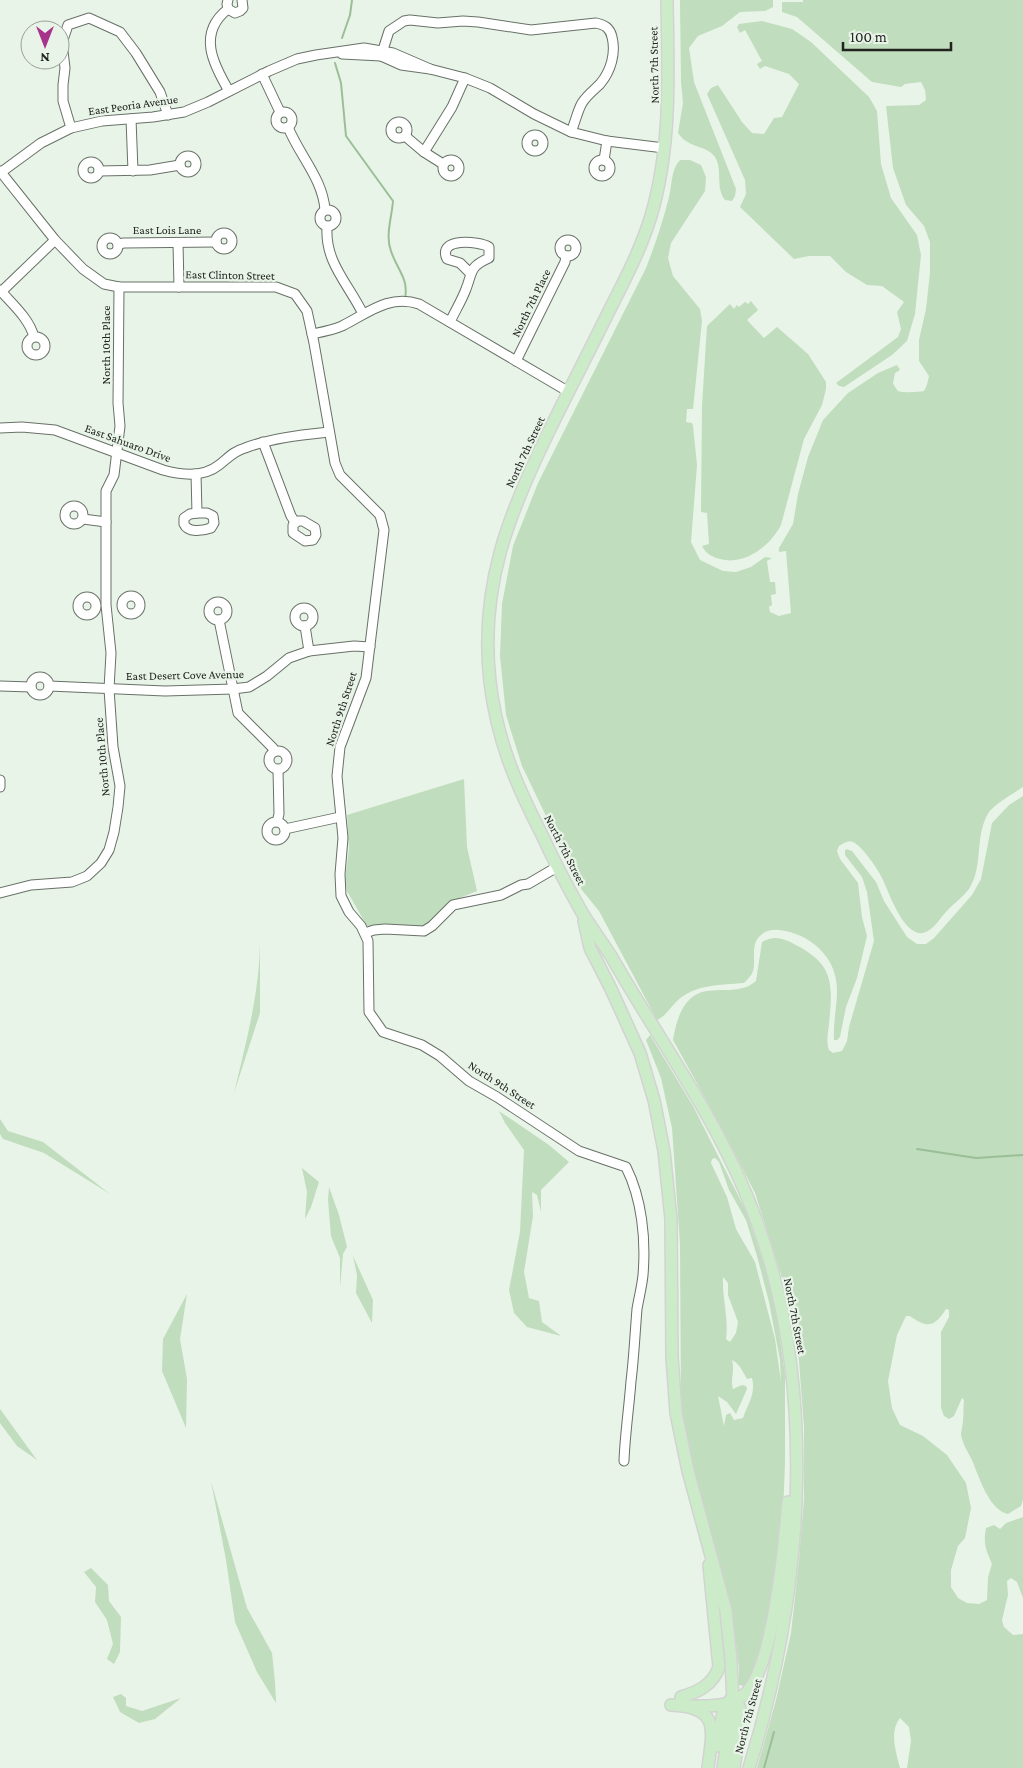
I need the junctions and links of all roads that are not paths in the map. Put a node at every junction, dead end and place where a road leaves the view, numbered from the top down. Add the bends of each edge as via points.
1 (242, 0) edge
2 (667, 0) edge
3 (228, 5) edge
4 (382, 54) junction
5 (262, 74) junction
6 (465, 78) junction
7 (229, 92) junction
8 (168, 115) junction
9 (131, 118) junction
10 (544, 119) junction
11 (71, 128) junction
12 (571, 132) junction
13 (537, 135) dead end
14 (405, 136) dead end
15 (607, 141) junction
16 (664, 148) junction
17 (424, 152) junction
18 (604, 160) dead end
19 (443, 164) dead end
20 (180, 165) dead end
21 (100, 171) dead end
22 (133, 171) junction
23 (0, 172) edge
24 (56, 240) junction
25 (216, 242) dead end
26 (178, 243) junction
27 (118, 244) dead end
28 (566, 256) dead end
29 (470, 272) junction
30 (119, 287) junction
31 (179, 287) junction
32 (1, 291) edge
33 (363, 314) junction
34 (450, 322) junction
35 (312, 334) junction
36 (34, 337) dead end
37 (516, 361) junction
38 (569, 392) junction
39 (0, 428) edge
40 (329, 432) junction
41 (263, 442) junction
42 (117, 453) junction
43 (196, 474) junction
44 (197, 513) dead end
45 (83, 519) dead end
46 (106, 522) junction
47 (295, 522) dead end
48 (96, 605) dead end
49 (106, 605) junction
50 (122, 606) dead end
51 (219, 620) dead end
52 (305, 626) dead end
53 (370, 647) junction
54 (309, 651) junction
55 (0, 686) edge
56 (110, 689) junction
57 (232, 689) junction
58 (274, 752) junction
59 (278, 770) junction
60 (0, 780) edge
61 (0, 787) edge
62 (340, 817) junction
63 (277, 822) junction
64 (285, 829) junction
65 (557, 867) junction
66 (0, 892) edge
67 (583, 914) junction
68 (365, 933) junction
69 (794, 1411) junction
70 (624, 1460) dead end
71 (710, 1550) junction
72 (677, 1701) junction
73 (733, 1702) junction
74 (710, 1768) edge
75 (723, 1768) edge
76 (734, 1768) edge
77 (749, 1768) edge

1 - 3 street via 244,5 235,13
2 - 16 main road, North 7th Street via 669,90
3 - 7 street via 216,22 210,45 212,57
4 - 5 street, East Peoria Avenue via 357,56 332,52 297,59
4 - 6 street, East Peoria Avenue via 401,65
4 - 12 street via 389,31 410,20 478,22 531,30 603,24 611,33 612,61 601,83 583,101
5 - 7 street, East Peoria Avenue
5 - 33 street via 280,112 285,111 291,116 288,127 325,201 325,210 319,219 327,226 328,251
6 - 10 street, East Peoria Avenue via 490,88
6 - 17 street via 452,108
7 - 8 street, East Peoria Avenue via 184,112
8 - 9 street, East Peoria Avenue
8 - 11 street via 160,92 120,32 89,18 68,26 62,43 64,101
9 - 11 street, East Peoria Avenue
9 - 22 street
10 - 12 street, East Peoria Avenue
10 - 13 street
11 - 23 street, East Peoria Avenue via 41,143
12 - 15 street, East Peoria Avenue
14 - 17 street
15 - 16 street, East Peoria Avenue
15 - 18 street
16 - 38 main road, North 7th Street via 652,214 642,240
17 - 19 street
20 - 22 street
21 - 22 street
23 - 24 street, East Clinton Street
24 - 30 street, East Clinton Street via 90,275 104,284
24 - 32 street
25 - 26 street, East Lois Lane
26 - 27 street, East Lois Lane
26 - 31 street
28 - 37 street, North 7th Place
29 - 29 street via 489,258 489,247 481,243 450,244 446,247 444,254 447,259 460,263
29 - 34 street via 466,290
30 - 31 street, East Clinton Street
30 - 42 street, North 10th Place via 120,426
31 - 35 street, East Clinton Street via 276,287 289,291 307,311
32 - 36 street via 21,313
33 - 34 street via 385,303 412,302
33 - 35 street via 337,328
34 - 37 street
35 - 40 street, North 9th Street
37 - 38 street
38 - 65 main road, North 7th Street via 530,470 505,533 494,575 488,648 492,698 504,752
39 - 42 street, East Sahuaro Drive via 55,430
40 - 41 street, East Sahuaro Drive
40 - 53 street, North 9th Street via 340,475 380,516 384,530
41 - 43 street, East Sahuaro Drive via 236,451 218,466
41 - 47 street
42 - 43 street, East Sahuaro Drive via 176,474
42 - 46 street, North 10th Place via 114,475 106,491
43 - 44 street
45 - 46 street
46 - 49 street, North 10th Place
48 - 49 street
49 - 50 street
49 - 56 street, North 10th Place via 111,653
51 - 57 street
52 - 54 street
53 - 54 street, East Desert Cove Avenue
53 - 62 street, North 9th Street via 366,678 340,747 337,776
54 - 57 street, East Desert Cove Avenue via 289,658 249,687
55 - 56 street, East Desert Cove Avenue via 31,687 40,695 48,691 49,686
56 - 57 street, East Desert Cove Avenue
56 - 66 street, North 10th Place via 112,747 120,786 114,832 101,863 87,876 72,882 31,885
57 - 58 street via 238,713
58 - 59 street via 269,762
58 - 59 street via 283,753 288,760 286,766
59 - 63 street
60 - 61 street
62 - 64 street
62 - 68 street, North 9th Street via 343,838 341,896
63 - 64 street
63 - 64 street via 267,828 270,838 282,838
65 - 67 main road, North 7th Street
65 - 68 street via 501,895 453,905 424,931 385,929
67 - 69 main road, North 7th Street via 710,1120 747,1195 781,1305
67 - 71 main road, North 7th Street via 590,948 640,1053 660,1126 671,1219 672,1357 676,1413
68 - 70 street, North 9th Street via 368,941 369,1012 383,1032 422,1045 469,1082 579,1151 626,1167 633,1181 644,1248
69 - 73 main road via 785,1530 770,1631 758,1677 746,1693
69 - 77 main road, North 7th Street via 796,1488 788,1588 770,1693
71 - 72 main road via 719,1667 704,1688
71 - 73 main road, North 7th Street via 726,1611
72 - 73 main road via 715,1706
72 - 74 main road via 706,1716 711,1725
73 - 74 main road via 723,1713
73 - 75 main road, North 7th Street
73 - 76 main road via 740,1708 741,1719

